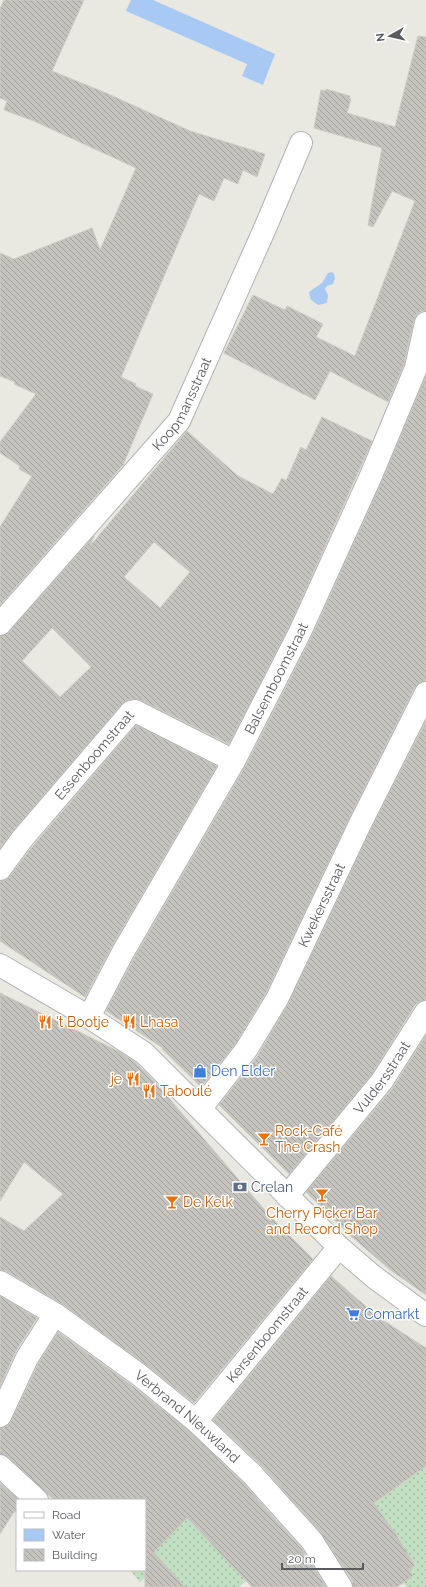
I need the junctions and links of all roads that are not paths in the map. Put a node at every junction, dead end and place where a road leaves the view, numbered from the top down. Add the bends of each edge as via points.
1 (301, 143) dead end
2 (426, 323) edge
3 (0, 624) edge
4 (426, 693) edge
5 (234, 761) junction
6 (0, 869) edge
7 (0, 965) edge
8 (426, 1012) edge
9 (89, 1017) junction
10 (201, 1108) junction
11 (286, 1196) junction
12 (338, 1246) junction
13 (0, 1282) edge
14 (54, 1314) junction
15 (426, 1315) edge
16 (0, 1416) edge
17 (196, 1421) junction
18 (0, 1466) edge
19 (36, 1499) edge
20 (341, 1587) edge

1 - 3 street, Koopmansstraat via 179,421
2 - 5 street, Balsemboomstraat via 416,368 370,478 300,632
4 - 10 street, Kwekersstraat via 276,999 246,1050
5 - 6 street, Essenboomstraat via 135,711 131,712 22,839
5 - 9 street, Balsemboomstraat via 123,952
7 - 9 street
8 - 11 street, Vuldersstraat via 382,1081
9 - 10 street via 144,1053
10 - 11 street
11 - 12 street
12 - 15 street via 374,1277
12 - 17 street, Kersenboomstraat
13 - 14 street, Verbrand Nieuwland
14 - 16 street via 27,1358
14 - 17 street, Verbrand Nieuwland via 138,1374
17 - 20 street, Verbrand Nieuwland via 252,1474 312,1541
18 - 19 street

